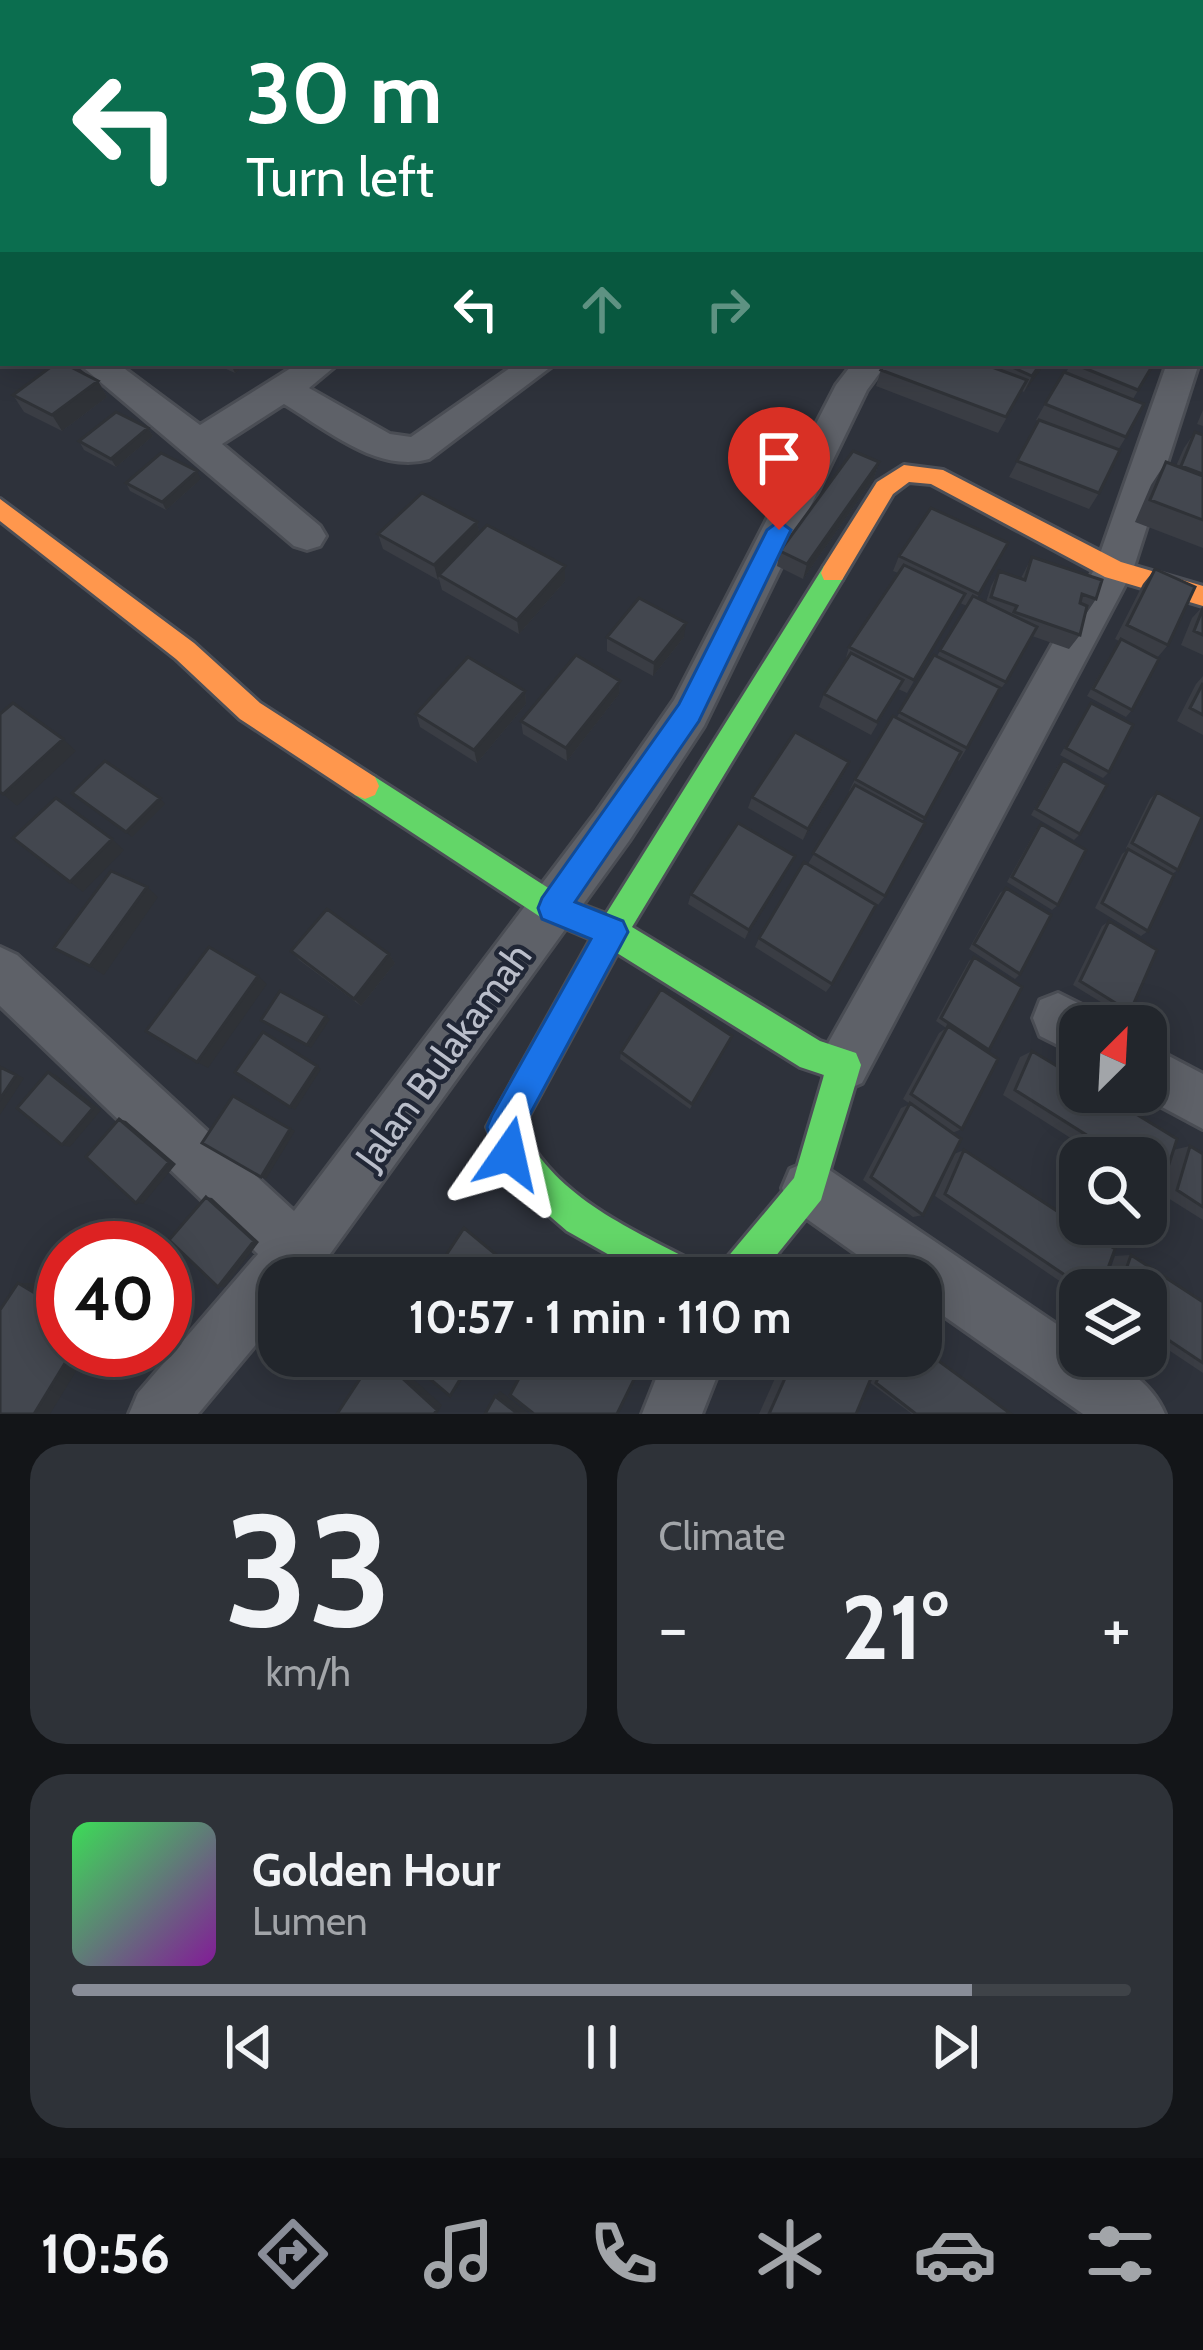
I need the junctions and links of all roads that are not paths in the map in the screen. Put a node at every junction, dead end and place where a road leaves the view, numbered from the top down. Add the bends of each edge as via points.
1 (98, 366) edge
2 (318, 366) edge
3 (536, 366) edge
4 (870, 366) edge
5 (1183, 366) edge
6 (284, 388) junction
7 (1162, 420) junction
8 (1203, 436) edge
9 (195, 445) junction
10 (0, 508) edge
11 (307, 536) dead end
12 (1114, 570) junction
13 (1203, 596) edge
14 (553, 908) junction
15 (612, 932) junction
16 (0, 972) edge
17 (844, 1065) junction
18 (1167, 1082) edge
19 (1203, 1103) edge
20 (809, 1188) junction
21 (297, 1252) junction
22 (650, 1257) edge
23 (752, 1257) edge
24 (687, 1377) edge
25 (159, 1414) edge
26 (672, 1414) edge
27 (1136, 1414) edge

1 - 9 street
2 - 6 street
3 - 6 street via 417,450 382,446
4 - 14 street, Jalan Bulakamah via 689,713
5 - 7 street
6 - 9 street
7 - 8 street
7 - 12 street
9 - 11 street
10 - 14 street via 250,711
12 - 13 street
12 - 15 street via 934,476 904,473 885,488
12 - 17 street
14 - 15 street
14 - 21 street, Jalan Bulakamah
15 - 17 street via 812,1055
15 - 22 street via 504,1127 509,1154 545,1197
16 - 21 street
17 - 20 street
18 - 19 street
20 - 23 street
20 - 27 street
21 - 25 street, Jalan Bulakamah
24 - 26 street

